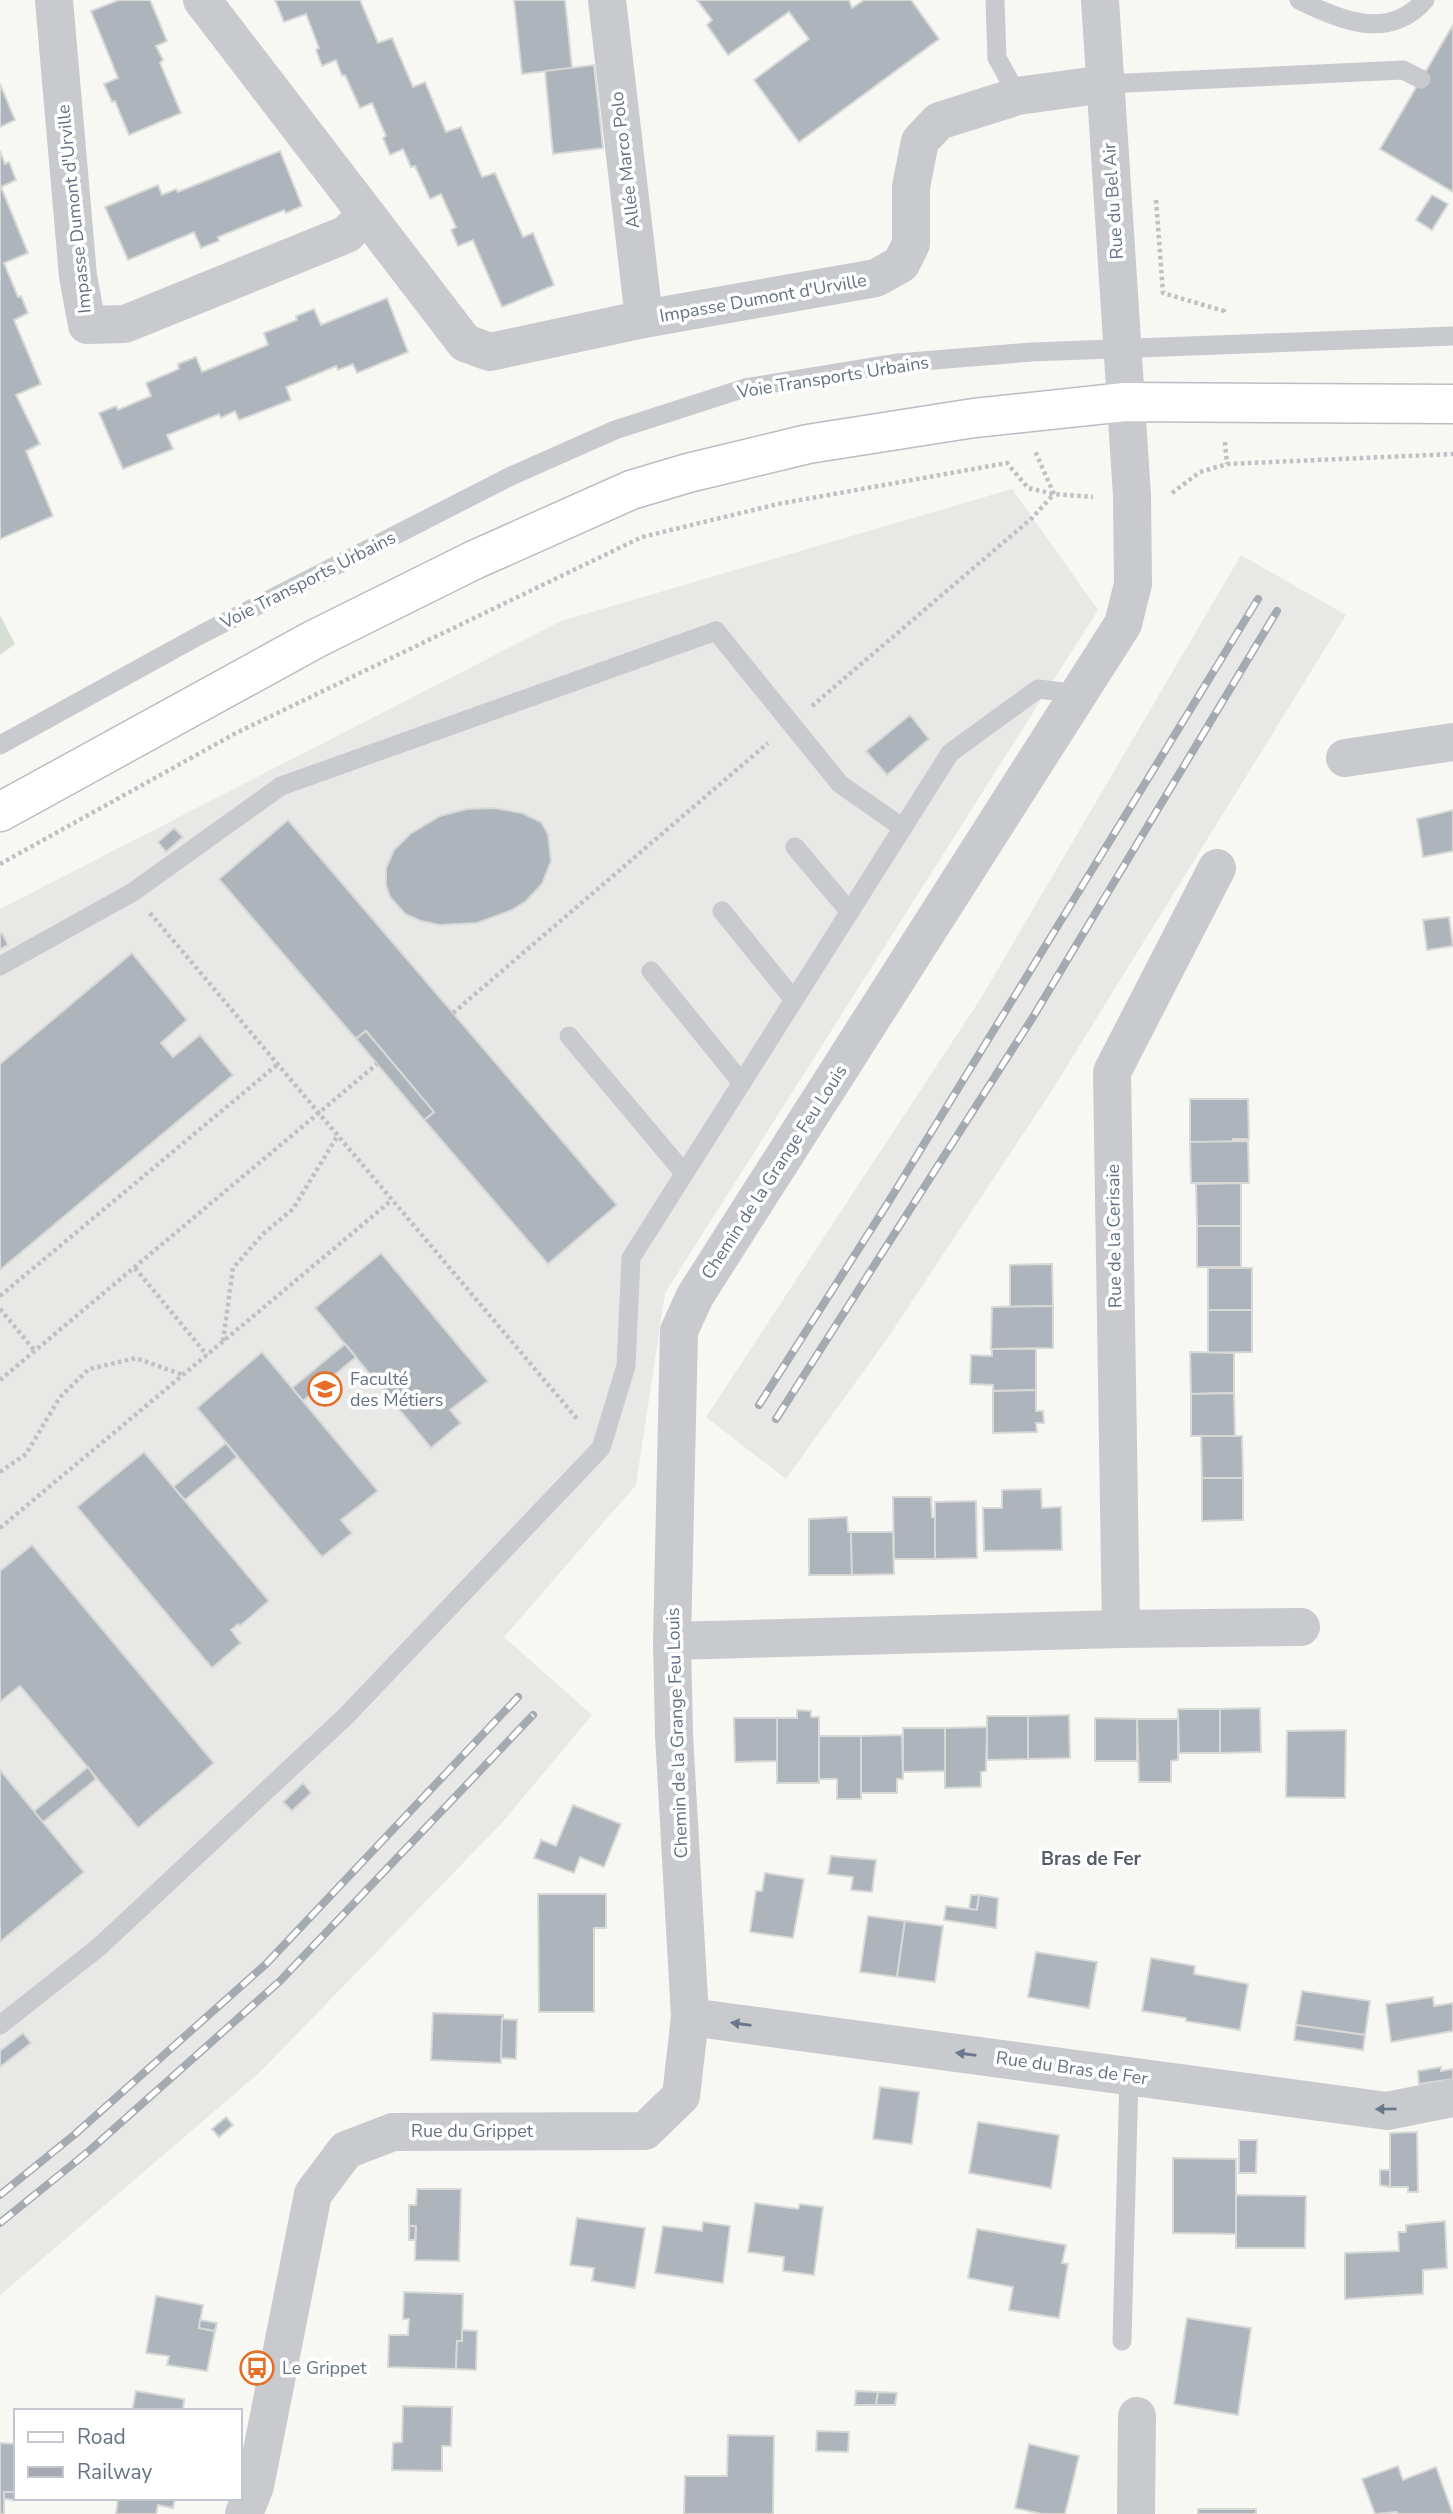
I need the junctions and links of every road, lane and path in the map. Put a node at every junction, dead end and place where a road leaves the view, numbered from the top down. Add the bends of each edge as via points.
1 (54, 0) edge
2 (202, 0) edge
3 (607, 0) edge
4 (995, 0) edge
5 (1100, 0) edge
6 (1299, 0) edge
7 (1425, 0) edge
8 (1421, 79) dead end
9 (1105, 84) junction
10 (1018, 96) junction
11 (1155, 187) dead end
12 (365, 215) junction
13 (644, 319) junction
14 (1453, 336) edge
15 (1222, 345) junction
16 (1122, 350) junction
17 (1125, 402) junction
18 (1222, 404) junction
19 (1453, 404) edge
20 (1453, 454) edge
21 (1227, 464) junction
22 (1132, 496) junction
23 (1080, 694) junction
24 (1453, 742) edge
25 (0, 745) edge
26 (1345, 758) dead end
27 (0, 812) edge
28 (903, 828) junction
29 (795, 847) dead end
30 (0, 864) edge
31 (1217, 868) dead end
32 (133, 892) junction
33 (722, 911) dead end
34 (850, 912) junction
35 (0, 966) edge
36 (651, 971) dead end
37 (794, 1000) junction
38 (569, 1036) dead end
39 (278, 1064) junction
40 (377, 1064) dead end
41 (741, 1083) junction
42 (319, 1113) junction
43 (338, 1135) junction
44 (684, 1173) junction
45 (392, 1200) junction
46 (135, 1268) junction
47 (0, 1296) edge
48 (0, 1309) edge
49 (223, 1342) junction
50 (35, 1351) junction
51 (207, 1355) junction
52 (183, 1376) junction
53 (0, 1380) edge
54 (601, 1448) junction
55 (0, 1472) edge
56 (0, 1528) edge
57 (1301, 1627) dead end
58 (1121, 1629) junction
59 (672, 1642) junction
60 (690, 2017) junction
61 (0, 2025) edge
62 (1129, 2076) junction
63 (1453, 2098) edge
64 (1122, 2341) dead end
65 (1137, 2416) dead end
66 (244, 2514) edge
67 (1136, 2514) edge

1 - 12 street, Impasse Dumont d'Urville via 78,276 87,325 125,324 347,234
2 - 12 street, Impasse Dumont d'Urville
3 - 13 street, Allée Marco Polo
4 - 10 lane via 998,58
5 - 9 street, Rue du Bel Air
6 - 7 lane via 1361,23 1389,23 1413,13
8 - 9 lane via 1403,70
9 - 10 street, Impasse Dumont d'Urville
9 - 16 street, Rue du Bel Air
10 - 13 street, Impasse Dumont d'Urville via 939,121 920,141 911,187 911,244 901,264 876,278
11 - 15 path via 1163,293 1224,312
12 - 13 street, Impasse Dumont d'Urville via 465,343 490,352
14 - 15 lane, Voie Transports Urbains
15 - 16 lane, Voie Transports Urbains
16 - 17 street, Rue du Bel Air
16 - 25 lane, Voie Transports Urbains via 1032,352 885,365 745,388 615,430 511,476 202,634
17 - 18 street
17 - 22 street, Chemin de la Grange Feu Louis
17 - 27 street via 974,418 808,444 631,491 474,560 315,639
18 - 19 street
18 - 21 path
20 - 21 path
21 - 22 path via 1200,472 1175,493
22 - 23 street, Chemin de la Grange Feu Louis via 1133,584 1123,624
22 - 30 path via 1091,497 1028,488 1007,463 778,504 642,537 236,733
23 - 28 lane via 1038,689 950,753
23 - 59 street, Chemin de la Grange Feu Louis via 684,1319 679,1331
24 - 26 street
28 - 32 lane via 841,784 716,631 281,786
28 - 34 lane
29 - 34 lane
31 - 58 street, Rue de la Cerisaie via 1112,1072
32 - 35 lane
32 - 39 path
33 - 37 lane
34 - 37 lane
36 - 41 lane
37 - 41 lane
38 - 44 lane
39 - 42 path
39 - 47 path
40 - 42 path
41 - 44 lane
42 - 43 path
42 - 46 path
43 - 45 path
43 - 49 path via 293,1209 233,1268
44 - 54 lane via 631,1258 626,1366
45 - 49 path
45 - 54 path
46 - 50 path
46 - 51 path
48 - 50 path
49 - 51 path
50 - 53 path
51 - 52 path
52 - 55 path via 136,1357 89,1369 60,1398 26,1454
52 - 56 path
54 - 61 lane via 346,1716 99,1947
57 - 58 street
58 - 59 street
59 - 60 street, Chemin de la Grange Feu Louis
62 -> 60 street, Rue du Bras de Fer
60 - 66 street, Rue du Grippet via 681,2096 645,2131 393,2132 346,2150 313,2194 255,2486
63 -> 62 street, Rue du Bras de Fer via 1387,2110
62 - 64 lane
65 - 67 street

